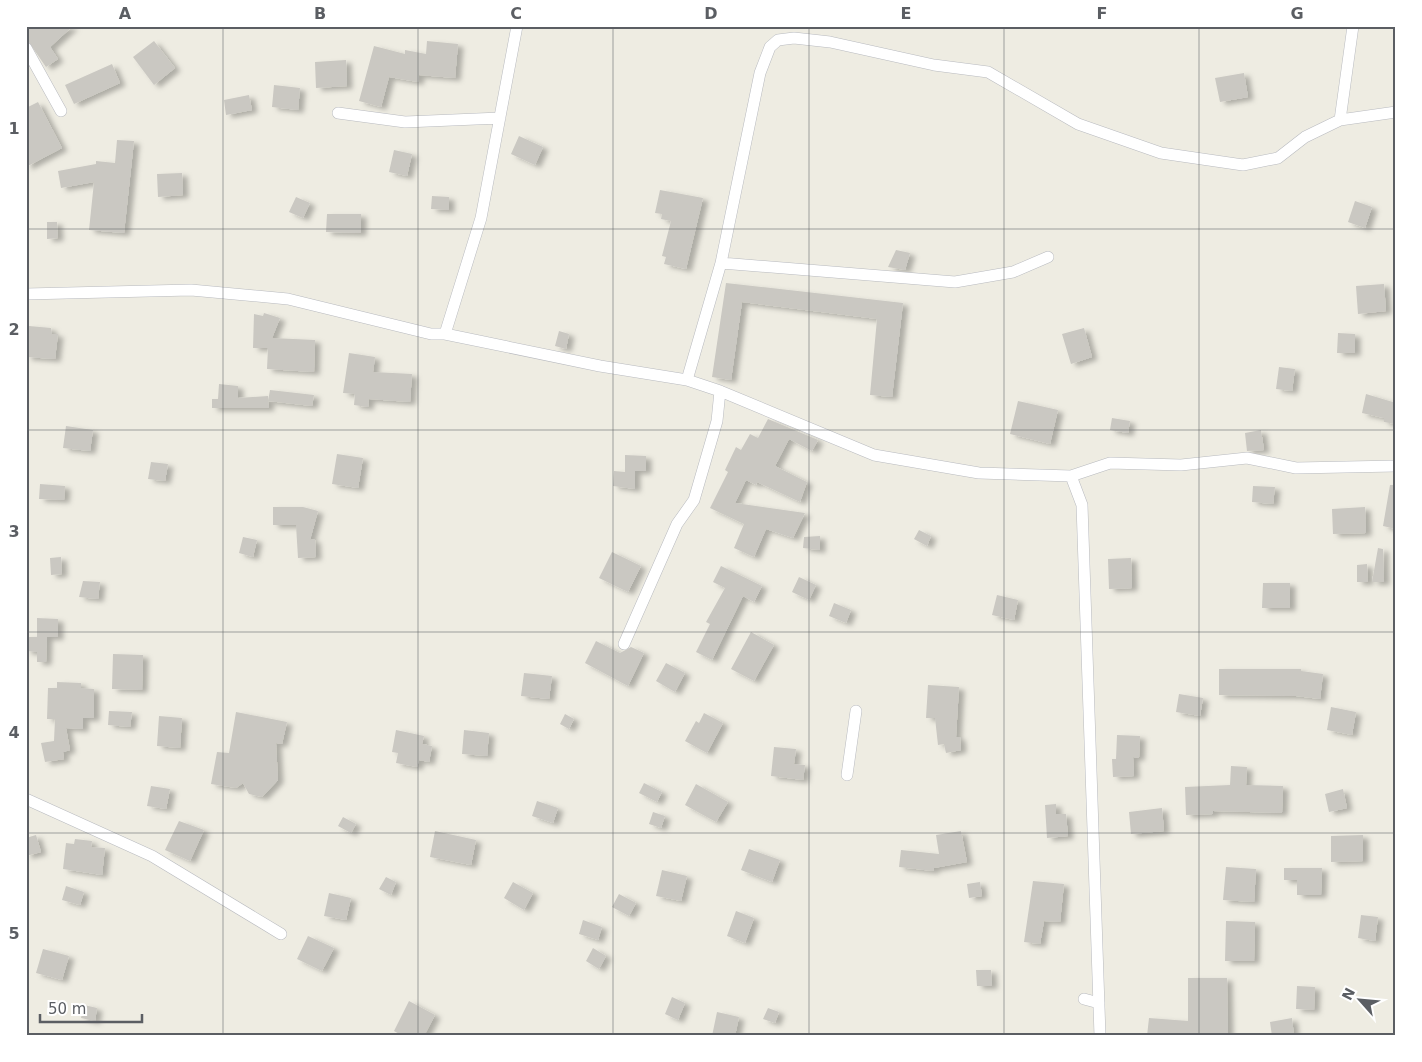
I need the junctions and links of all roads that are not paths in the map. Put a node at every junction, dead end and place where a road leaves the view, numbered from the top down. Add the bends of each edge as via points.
1 (517, 26) edge
2 (1353, 26) edge
3 (26, 48) edge
4 (61, 111) dead end
5 (1396, 112) edge
6 (338, 114) dead end
7 (500, 118) junction
8 (1340, 120) junction
9 (1048, 257) dead end
10 (721, 262) junction
11 (26, 294) edge
12 (445, 334) junction
13 (687, 380) junction
14 (720, 391) junction
15 (1396, 466) edge
16 (1071, 476) junction
17 (624, 644) dead end
18 (856, 711) dead end
19 (846, 776) dead end
20 (26, 799) edge
21 (281, 934) dead end
22 (1084, 999) dead end
23 (1099, 1003) junction
24 (1100, 1036) edge

1 - 7 street
2 - 8 street
3 - 4 street
5 - 8 street
6 - 7 street via 406,122
7 - 12 street via 481,218
8 - 10 street via 1305,137 1278,158 1243,165 1162,153 1078,124 988,72 934,65 830,42 794,38 778,40 770,47 760,73
9 - 10 street via 1013,272 955,282
10 - 13 street
11 - 12 street via 191,290 288,299 431,334
12 - 13 street
13 - 14 street
14 - 16 street via 874,455 979,473
14 - 17 street via 717,421 694,500 677,524
15 - 16 street via 1296,468 1247,458 1181,465 1110,463
16 - 23 street via 1082,505
18 - 19 street
20 - 21 street via 152,856
22 - 23 street
23 - 24 street

